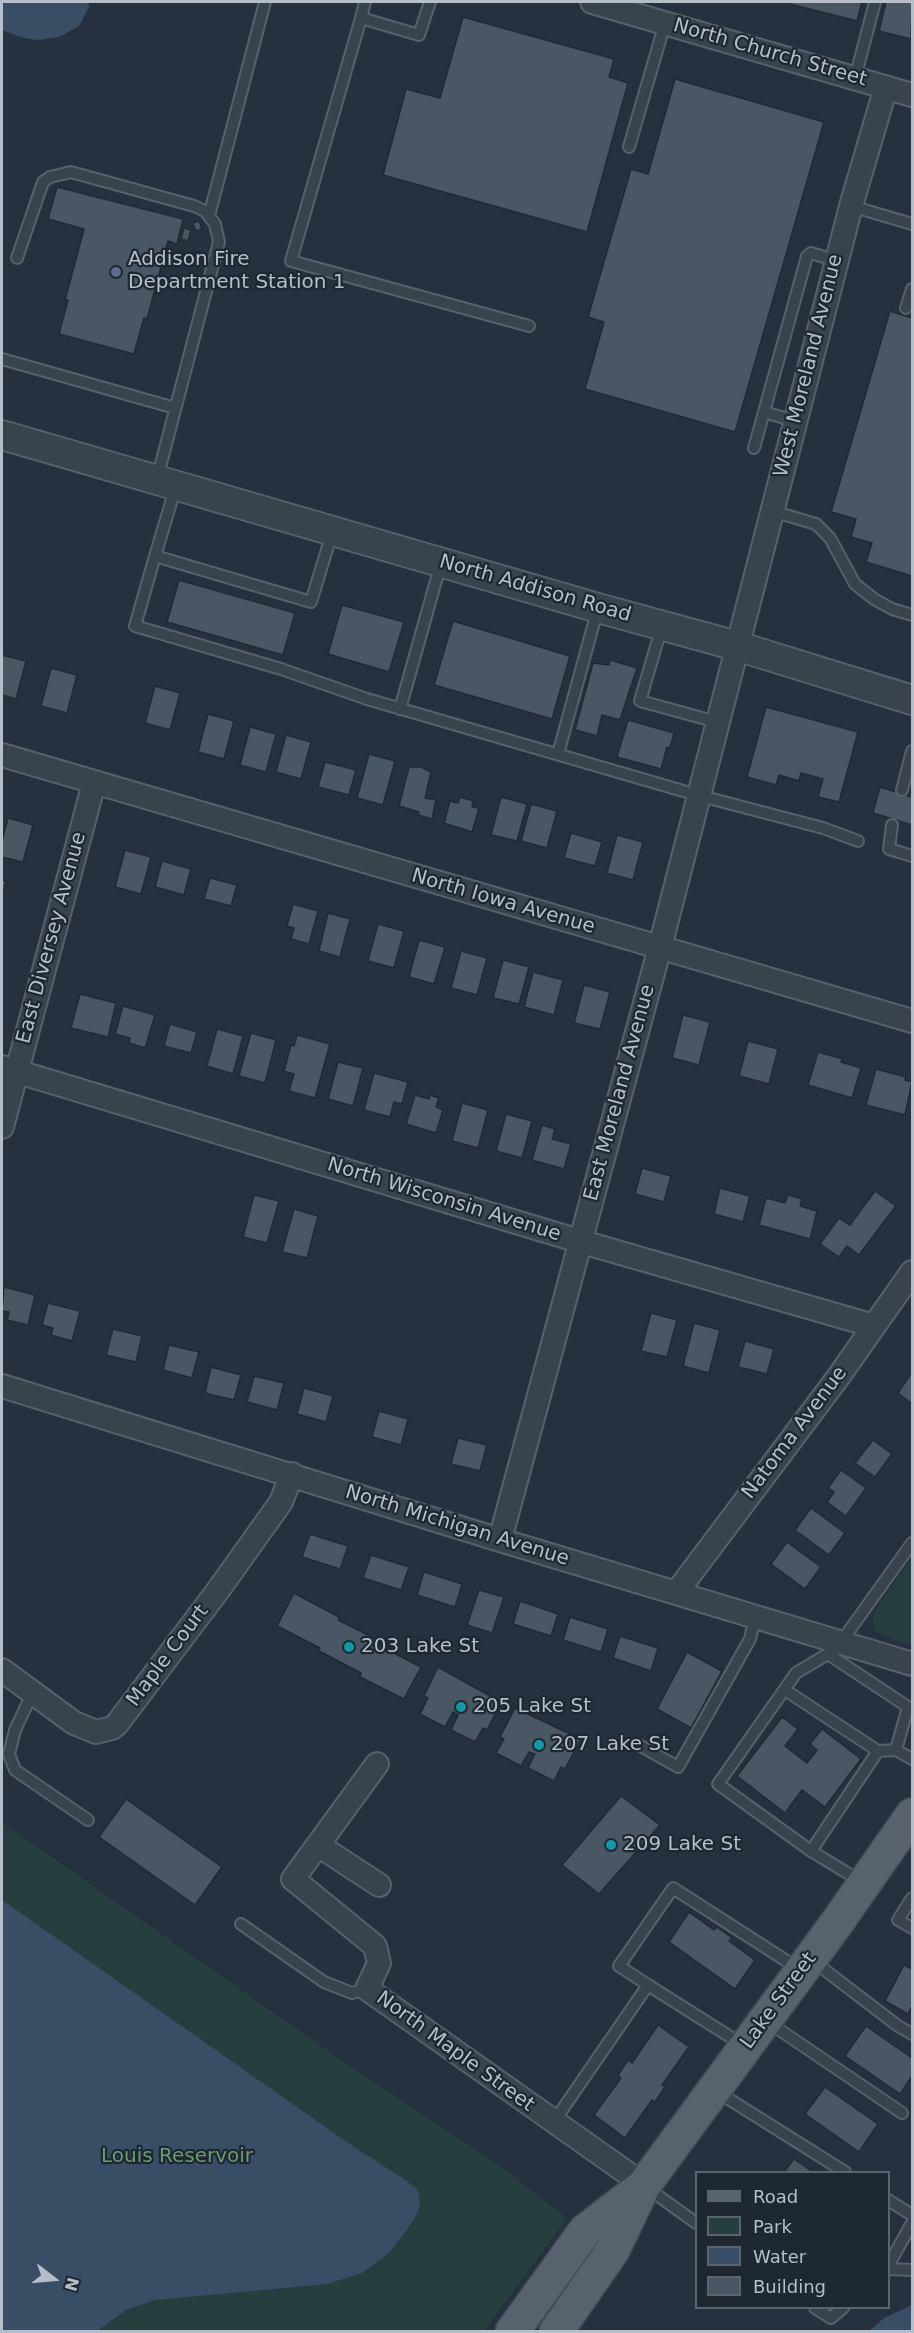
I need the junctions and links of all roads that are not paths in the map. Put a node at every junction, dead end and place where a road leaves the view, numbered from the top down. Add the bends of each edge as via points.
1 (265, 2) edge
2 (365, 2) edge
3 (430, 2) edge
4 (592, 2) edge
5 (875, 2) edge
6 (361, 18) junction
7 (665, 22) junction
8 (855, 78) junction
9 (886, 87) junction
10 (912, 96) edge
11 (629, 147) dead end
12 (851, 206) junction
13 (209, 216) junction
14 (912, 224) edge
15 (17, 258) dead end
16 (837, 261) junction
17 (912, 289) edge
18 (906, 308) dead end
19 (529, 326) dead end
20 (2, 359) edge
21 (175, 408) junction
22 (764, 412) junction
23 (795, 421) junction
24 (2, 435) edge
25 (754, 448) dead end
26 (166, 482) junction
27 (772, 511) junction
28 (333, 530) junction
29 (155, 556) junction
30 (441, 562) junction
31 (598, 608) junction
32 (912, 615) edge
33 (662, 626) junction
34 (737, 646) junction
35 (912, 700) edge
36 (400, 709) junction
37 (717, 722) junction
38 (912, 751) edge
39 (558, 754) junction
40 (2, 755) edge
41 (94, 783) junction
42 (902, 790) dead end
43 (697, 795) junction
44 (892, 825) dead end
45 (858, 841) dead end
46 (912, 856) edge
47 (660, 947) junction
48 (912, 1021) edge
49 (9, 1069) edge
50 (2, 1127) edge
51 (579, 1240) junction
52 (912, 1272) edge
53 (874, 1326) junction
54 (2, 1386) edge
55 (292, 1474) junction
56 (500, 1540) junction
57 (912, 1543) edge
58 (676, 1593) junction
59 (756, 1617) junction
60 (835, 1648) junction
61 (912, 1664) edge
62 (2, 1670) edge
63 (785, 1690) junction
64 (32, 1694) junction
65 (639, 1745) dead end
66 (896, 1750) junction
67 (878, 1751) junction
68 (912, 1759) edge
69 (377, 1764) dead end
70 (88, 1820) dead end
71 (910, 1824) edge
72 (318, 1845) junction
73 (811, 1851) junction
74 (864, 1883) junction
75 (378, 1885) dead end
76 (912, 1898) edge
77 (241, 1924) dead end
78 (912, 1928) edge
79 (806, 1965) junction
80 (648, 1985) junction
81 (367, 1989) junction
82 (765, 2020) junction
83 (912, 2034) edge
84 (746, 2046) junction
85 (714, 2090) junction
86 (902, 2113) dead end
87 (553, 2123) junction
88 (843, 2171) edge
89 (644, 2186) junction
90 (890, 2201) edge
91 (912, 2215) edge
92 (695, 2222) edge
93 (912, 2223) edge
94 (890, 2264) edge
95 (890, 2268) edge
96 (912, 2270) edge
97 (818, 2309) edge
98 (841, 2309) edge
99 (512, 2331) edge
100 (556, 2331) edge

1 - 13 lane
2 - 6 lane
3 - 6 lane via 419,35
4 - 7 street, North Church Street
5 - 8 lane
6 - 19 lane via 291,261
7 - 8 street, North Church Street
7 - 11 lane
8 - 9 street, North Church Street
9 - 10 street, North Church Street
9 - 12 street, West Moreland Avenue
12 - 14 lane
12 - 16 street, West Moreland Avenue
13 - 15 lane via 194,206 71,172 43,182
13 - 21 lane via 219,242
16 - 22 lane via 811,253 807,256
16 - 23 street, West Moreland Avenue
17 - 18 lane
20 - 21 lane
21 - 26 lane
22 - 23 lane
22 - 25 lane
23 - 27 street, West Moreland Avenue
24 - 26 street, North Addison Road
26 - 28 street, North Addison Road
26 - 29 lane
27 - 32 lane via 816,524 830,538 855,584 892,609
27 - 34 street, West Moreland Avenue
28 - 29 lane via 311,602
28 - 30 street, North Addison Road
29 - 36 lane via 135,626
30 - 31 street, North Addison Road
30 - 36 lane
31 - 33 street, North Addison Road
31 - 39 lane
33 - 34 street, North Addison Road
33 - 37 lane via 640,700
34 - 35 street, North Addison Road
34 - 37 street, East Moreland Avenue
36 - 39 lane
37 - 43 street, East Moreland Avenue
38 - 42 lane
39 - 43 lane
40 - 41 street, North Iowa Avenue
41 - 47 street, North Iowa Avenue
41 - 49 street, East Diversey Avenue
43 - 45 lane
43 - 47 street, East Moreland Avenue
44 - 46 lane via 889,849
47 - 48 street, North Iowa Avenue
47 - 51 street, East Moreland Avenue
49 - 50 street, East Diversey Avenue
49 - 51 street, North Wisconsin Avenue
51 - 53 street, North Wisconsin Avenue
51 - 56 street, East Moreland Avenue
52 - 53 street, Natoma Avenue
53 - 58 street, Natoma Avenue
54 - 55 street, North Michigan Avenue
55 - 56 street, North Michigan Avenue
55 - 64 street, Maple Court via 281,1502 117,1724 90,1731
56 - 58 street, North Michigan Avenue
57 - 60 lane
58 - 59 street, North Michigan Avenue
59 - 60 street, North Michigan Avenue
59 - 65 lane via 750,1639 678,1767
60 - 61 street, North Michigan Avenue
60 - 63 lane via 796,1673
60 - 66 lane via 908,1707
62 - 64 street, Maple Court
63 - 67 lane
63 - 73 lane via 718,1784
64 - 70 lane via 9,1754 15,1770
66 - 67 lane
66 - 68 lane
67 - 73 lane
69 - 72 street, North Maple Street
71 - 74 main road, Lake Street
72 - 75 street
72 - 81 street, North Maple Street via 292,1879 375,1947 379,1963
73 - 74 lane
74 - 79 main road, Lake Street
76 - 78 lane via 898,1920
77 - 81 lane via 324,1982 352,1993
79 - 80 lane via 673,1888 619,1966
79 - 82 main road, Lake Street
79 - 83 lane
80 - 84 lane
80 - 87 lane
81 - 87 street, North Maple Street
82 - 84 main road, Lake Street
82 - 86 lane
84 - 85 main road, Lake Street
85 - 88 lane
85 - 89 main road, Lake Street
87 - 89 street, North Maple Street
89 - 92 lane
89 - 99 main road, Lake Street via 585,2231
89 - 100 main road, Lake Street via 614,2250
90 - 91 lane
93 - 94 lane
95 - 96 lane
97 - 98 lane via 831,2318

